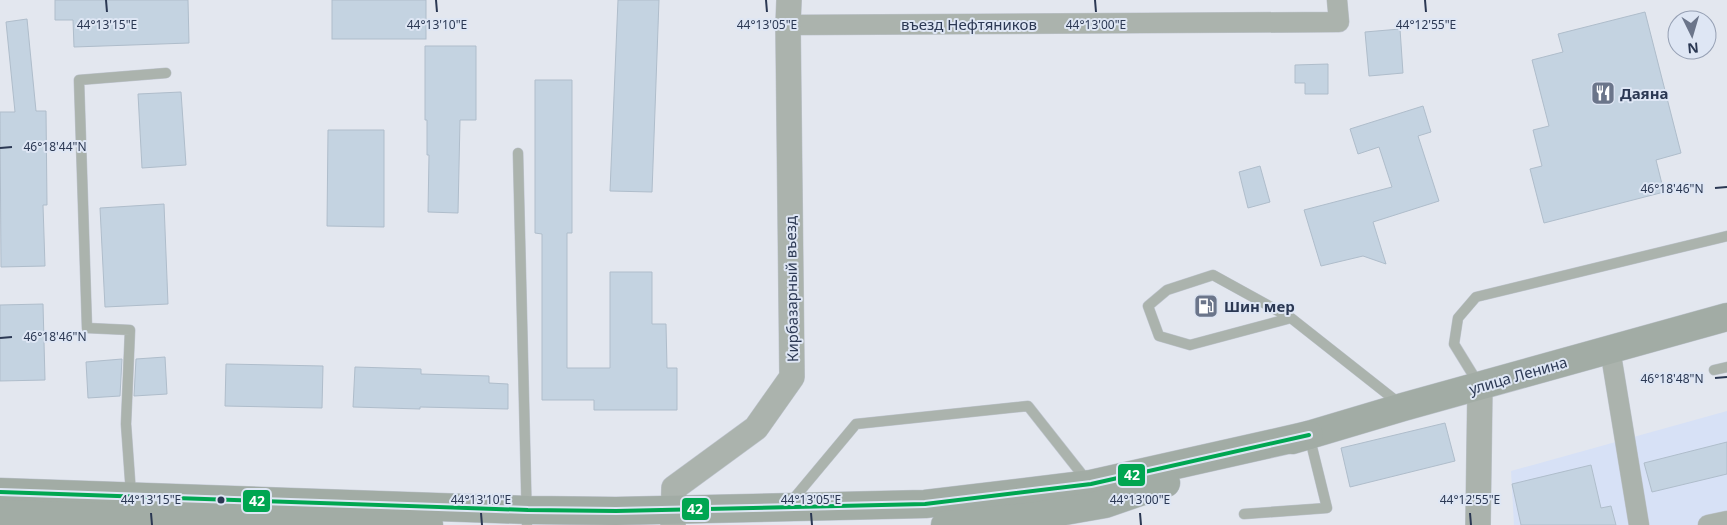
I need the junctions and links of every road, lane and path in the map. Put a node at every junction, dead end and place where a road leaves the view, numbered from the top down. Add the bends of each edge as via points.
1 (789, 0) edge
2 (1337, 0) edge
3 (788, 25) junction
4 (166, 73) dead end
5 (518, 153) dead end
6 (1727, 236) edge
7 (1727, 317) edge
8 (1291, 318) junction
9 (1610, 349) junction
10 (1727, 367) edge
11 (1714, 370) dead end
12 (1480, 386) junction
13 (1403, 407) junction
14 (1309, 435) junction
15 (1091, 484) junction
16 (0, 492) edge
17 (132, 495) junction
18 (786, 508) junction
19 (0, 514) edge
20 (1244, 514) dead end
21 (527, 517) edge
22 (673, 517) edge
23 (617, 518) edge
24 (1727, 521) edge
25 (310, 524) edge
26 (429, 525) edge
27 (945, 525) edge
28 (1478, 525) edge
29 (1639, 525) edge
30 (1708, 525) edge

1 - 3 street, Кирбазарный въезд
2 - 3 street, въезд Нефтяников via 1339,22
3 - 22 street, Кирбазарный въезд via 792,377 756,428 674,488
4 - 17 lane via 79,80 87,328 130,330 126,424
5 - 21 lane
6 - 12 lane via 1476,298 1458,318 1454,344
7 - 9 main road, улица Ленина
8 - 8 lane via 1213,274 1168,290 1148,306 1159,336 1190,345
8 - 13 lane
9 - 12 main road, улица Ленина
9 - 29 street
10 - 11 lane
12 - 13 main road, улица Ленина
12 - 28 street
13 - 14 main road, улица Ленина
14 - 15 main road, улица Ленина
14 - 20 lane via 1327,508
14 - 27 main road, улица Ленина via 1104,504 1036,516
15 - 18 main road, улица Ленина via 925,504
15 - 18 lane via 1028,406 856,424
16 - 17 main road, улица Ленина
17 - 21 main road, улица Ленина
18 - 22 main road, улица Ленина
19 - 25 main road
21 - 23 main road, улица Ленина
22 - 23 main road, улица Ленина
24 - 30 street
25 - 26 main road

